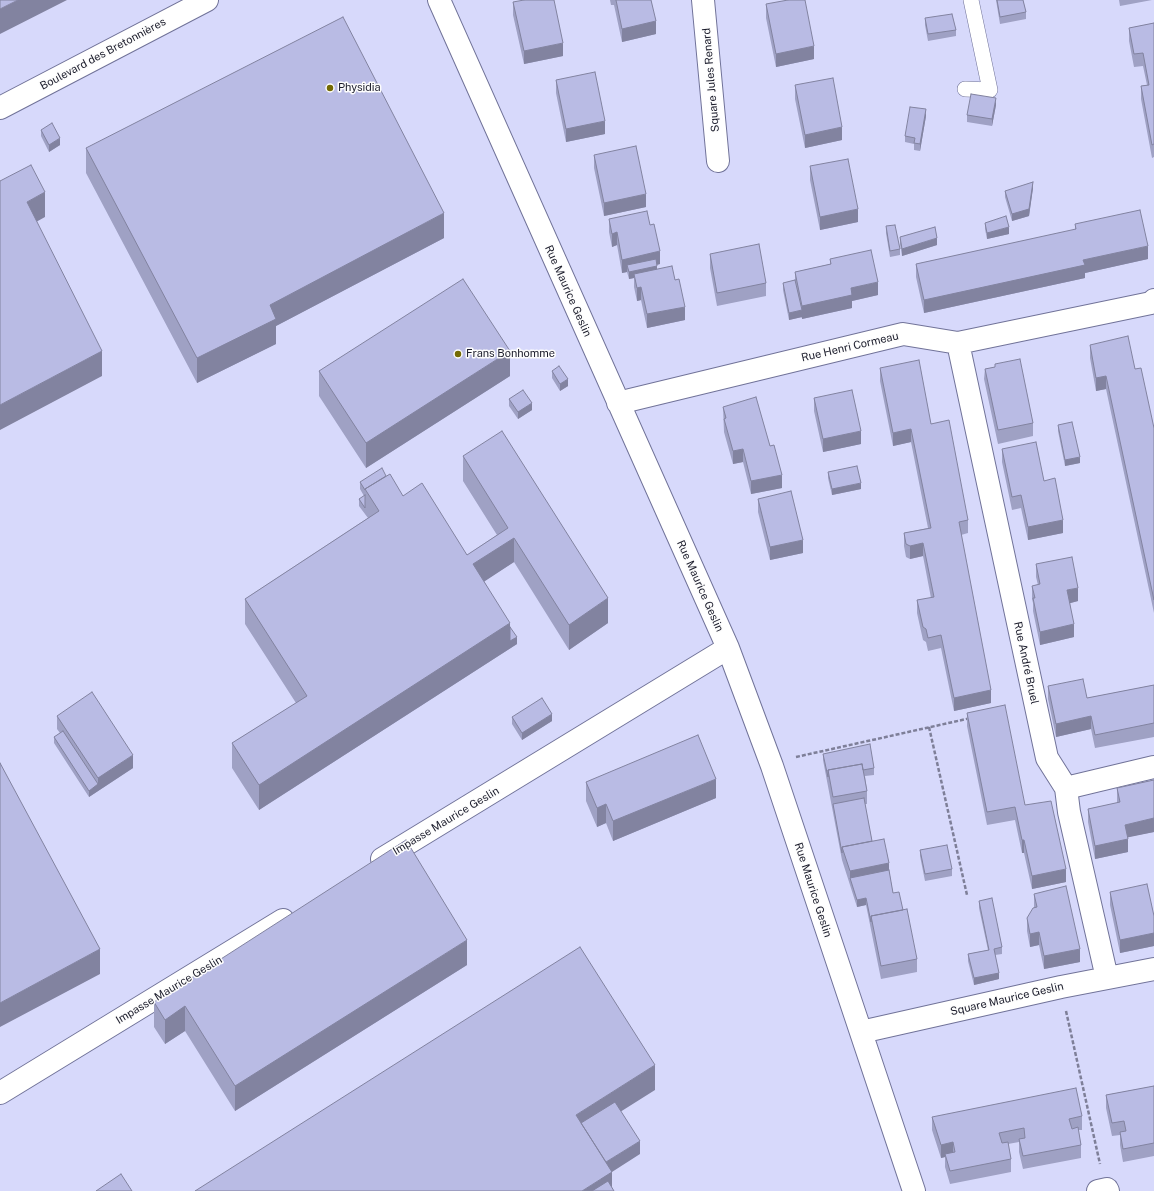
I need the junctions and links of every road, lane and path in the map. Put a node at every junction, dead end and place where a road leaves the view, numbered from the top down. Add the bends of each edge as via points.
1 (207, 0) edge
2 (439, 0) edge
3 (703, 0) edge
4 (972, 0) edge
5 (965, 89) dead end
6 (0, 108) edge
7 (718, 161) dead end
8 (1153, 308) edge
9 (958, 343) junction
10 (618, 403) junction
11 (728, 648) junction
12 (974, 717) edge
13 (929, 727) junction
14 (796, 757) dead end
15 (1154, 767) edge
16 (1066, 788) junction
17 (367, 869) edge
18 (967, 895) dead end
19 (299, 910) edge
20 (1154, 969) edge
21 (1107, 978) junction
22 (1061, 987) junction
23 (861, 1032) junction
24 (0, 1093) edge
25 (1104, 1190) edge
26 (914, 1191) edge

1 - 6 street, Boulevard des Bretonnières
2 - 10 street, Rue Maurice Geslin
3 - 7 street, Square Jules Renard
4 - 5 lane via 990,90
8 - 9 street, Rue Henri Cormeau
9 - 10 street, Rue Henri Cormeau via 903,334
9 - 16 street, Rue André Bruel via 1046,758
10 - 11 street, Rue Maurice Geslin
11 - 17 street, Impasse Maurice Geslin
11 - 23 street, Rue Maurice Geslin via 772,766
12 - 13 path
13 - 14 path
13 - 18 path
15 - 16 street
16 - 21 street, Rue André Bruel via 1068,812
19 - 24 street, Impasse Maurice Geslin
20 - 21 street, Square Maurice Geslin
21 - 22 street, Square Maurice Geslin
22 - 23 street, Square Maurice Geslin
22 - 25 path
23 - 26 street, Rue Maurice Geslin

